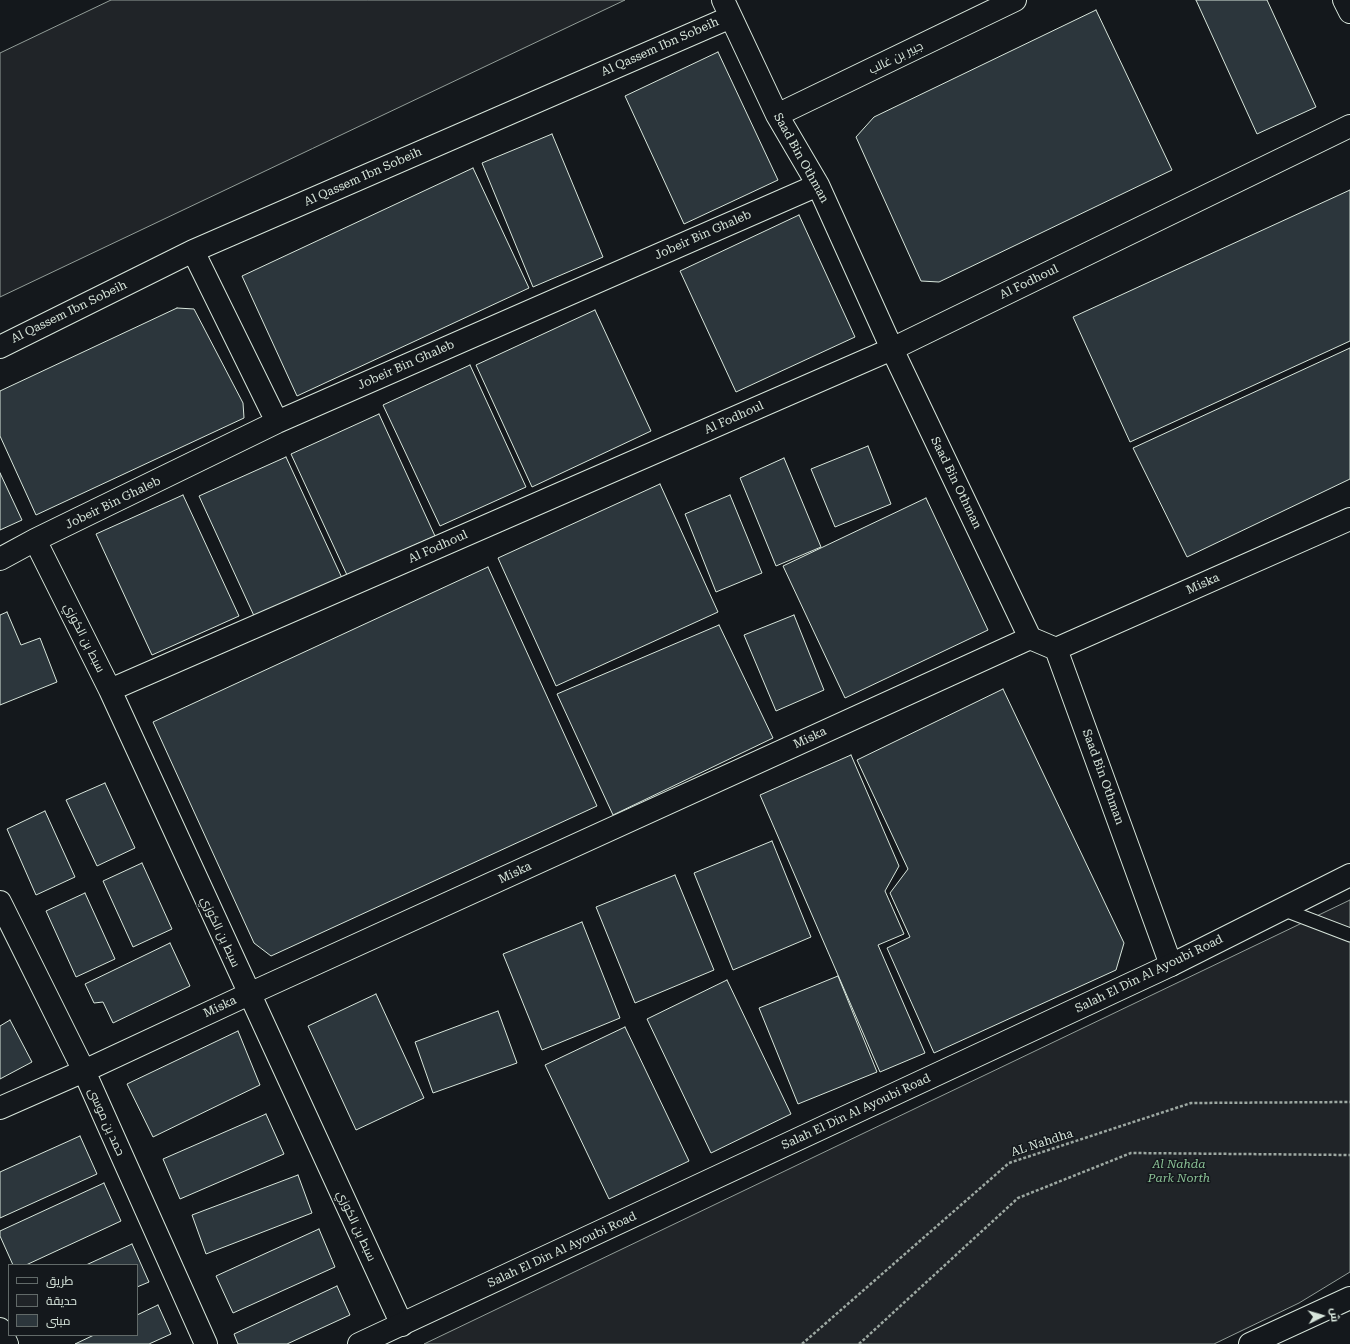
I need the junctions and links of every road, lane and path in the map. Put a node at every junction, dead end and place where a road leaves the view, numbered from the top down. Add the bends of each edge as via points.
1 (1016, 0) edge
2 (1344, 0) edge
3 (727, 8) edge
4 (1350, 12) edge
5 (777, 115) junction
6 (1350, 126) edge
7 (818, 185) junction
8 (193, 251) junction
9 (0, 347) edge
10 (892, 349) junction
11 (277, 422) junction
12 (1350, 519) edge
13 (35, 540) junction
14 (0, 559) edge
15 (1030, 638) junction
16 (1056, 649) junction
17 (110, 690) junction
18 (1350, 875) edge
19 (0, 902) edge
20 (1282, 909) junction
21 (1350, 935) edge
22 (1171, 965) junction
23 (249, 994) junction
24 (84, 1071) junction
25 (1350, 1102) edge
26 (0, 1108) edge
27 (1350, 1154) edge
28 (1350, 1298) edge
29 (402, 1325) junction
30 (0, 1329) edge
31 (7, 1344) edge
32 (206, 1344) edge
33 (359, 1344) edge
34 (802, 1344) edge
35 (859, 1344) edge
36 (1250, 1344) edge

1 - 5 street, جبير بن غالب
2 - 4 street
3 - 5 street, Saad Bin Othman
3 - 8 street, Al Qassem Ibn Sobeih
5 - 7 street, Saad Bin Othman
6 - 10 street, Al Fodhoul
7 - 10 street, Saad Bin Othman
7 - 11 street, Jobeir Bin Ghaleb
8 - 9 street, Al Qassem Ibn Sobeih
8 - 11 street
10 - 15 street, Saad Bin Othman
10 - 17 street, Al Fodhoul
11 - 13 street, Jobeir Bin Ghaleb
12 - 16 street, Miska
13 - 14 street, Jobeir Bin Ghaleb
13 - 17 street, سبط بن الكوزي
15 - 16 street
15 - 23 street, Miska
16 - 22 street, Saad Bin Othman
17 - 23 street, سبط بن الكوزي
18 - 20 street, Salah El Din Al Ayoubi Road
19 - 24 street, حمد بن موسى
20 - 21 lane
20 - 22 street, Salah El Din Al Ayoubi Road
22 - 29 street, Salah El Din Al Ayoubi Road
23 - 24 street, Miska
23 - 29 street, سبط بن الكوزي
24 - 26 street, Miska
24 - 32 street, حمد بن موسى
25 - 34 path, AL Nahdha via 1191,1103 1009,1163
27 - 35 path via 1131,1153 1018,1198
28 - 36 street
29 - 33 street, Salah El Din Al Ayoubi Road
30 - 31 street

